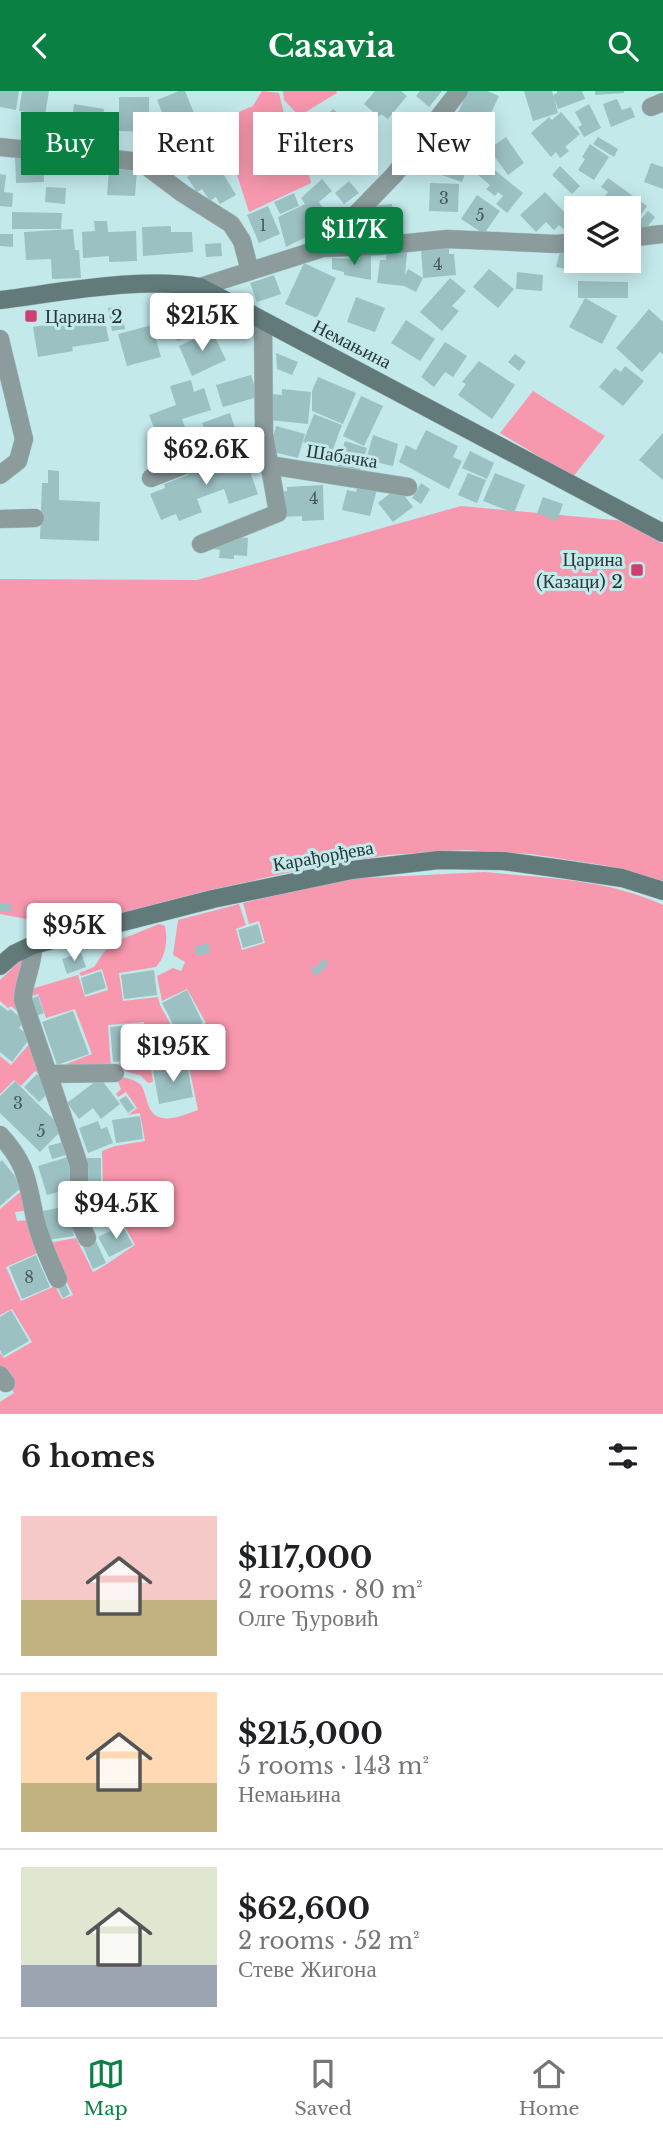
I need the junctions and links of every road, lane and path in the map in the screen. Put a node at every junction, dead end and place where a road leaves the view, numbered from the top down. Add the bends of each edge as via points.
1 (459, 91) edge
2 (0, 147) edge
3 (133, 161) edge
4 (158, 175) edge
5 (663, 234) edge
6 (641, 237) edge
7 (564, 243) edge
8 (323, 249) junction
9 (250, 271) junction
10 (200, 287) junction
11 (0, 300) edge
12 (263, 322) junction
13 (0, 339) edge
14 (264, 434) junction
15 (269, 465) junction
16 (0, 475) edge
17 (151, 478) dead end
18 (408, 487) dead end
19 (35, 518) dead end
20 (0, 519) edge
21 (663, 533) edge
22 (201, 544) dead end
23 (663, 891) edge
24 (33, 946) junction
25 (1, 964) edge
26 (115, 1073) dead end
27 (49, 1075) junction
28 (0, 1135) edge
29 (87, 1238) dead end
30 (58, 1279) dead end

1 - 8 street via 394,175
2 - 3 street
4 - 9 street via 232,224
5 - 6 street
7 - 8 street via 447,239
8 - 9 street
9 - 10 street
10 - 11 main road, Немањина via 149,284
10 - 12 main road, Немањина
12 - 14 street
12 - 21 main road, Немањина
13 - 16 street via 24,439 18,461
14 - 15 street
14 - 17 street
15 - 18 street, Шабачка
15 - 22 street via 278,513
19 - 20 street
23 - 24 main road, Карађорђева via 562,869 503,861 439,860 352,870 213,899
24 - 25 main road, Карађорђева
24 - 27 street via 23,1000
26 - 27 street
27 - 29 street via 79,1164 81,1224
28 - 30 street via 28,1178 43,1247

